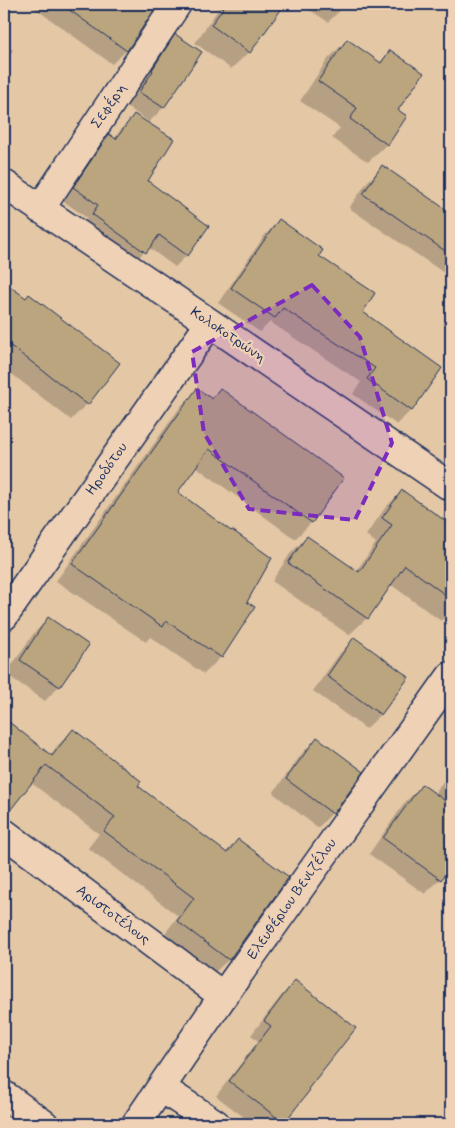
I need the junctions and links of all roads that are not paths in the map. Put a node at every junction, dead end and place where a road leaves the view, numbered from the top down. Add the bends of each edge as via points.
1 (177, 4) edge
2 (4, 184) edge
3 (40, 209) junction
4 (210, 323) junction
5 (451, 487) edge
6 (4, 616) edge
7 (451, 676) edge
8 (4, 833) edge
9 (223, 996) junction
10 (161, 1088) junction
11 (4, 1095) edge
12 (44, 1124) edge
13 (136, 1124) edge
14 (216, 1124) edge

1 - 3 street, Σεφέρη
2 - 3 street, Κολοκοτρώνη
3 - 4 street, Κολοκοτρώνη
4 - 5 street, Κολοκοτρώνη
4 - 6 street, Ηροδότου
7 - 9 street, Ελευθέριου Βενιζέλου
8 - 9 street, Αριστοτέλους
9 - 10 street, Ελευθέριου Βενιζέλου
10 - 13 street, Ελευθέριου Βενιζέλου
10 - 14 street
11 - 12 street

